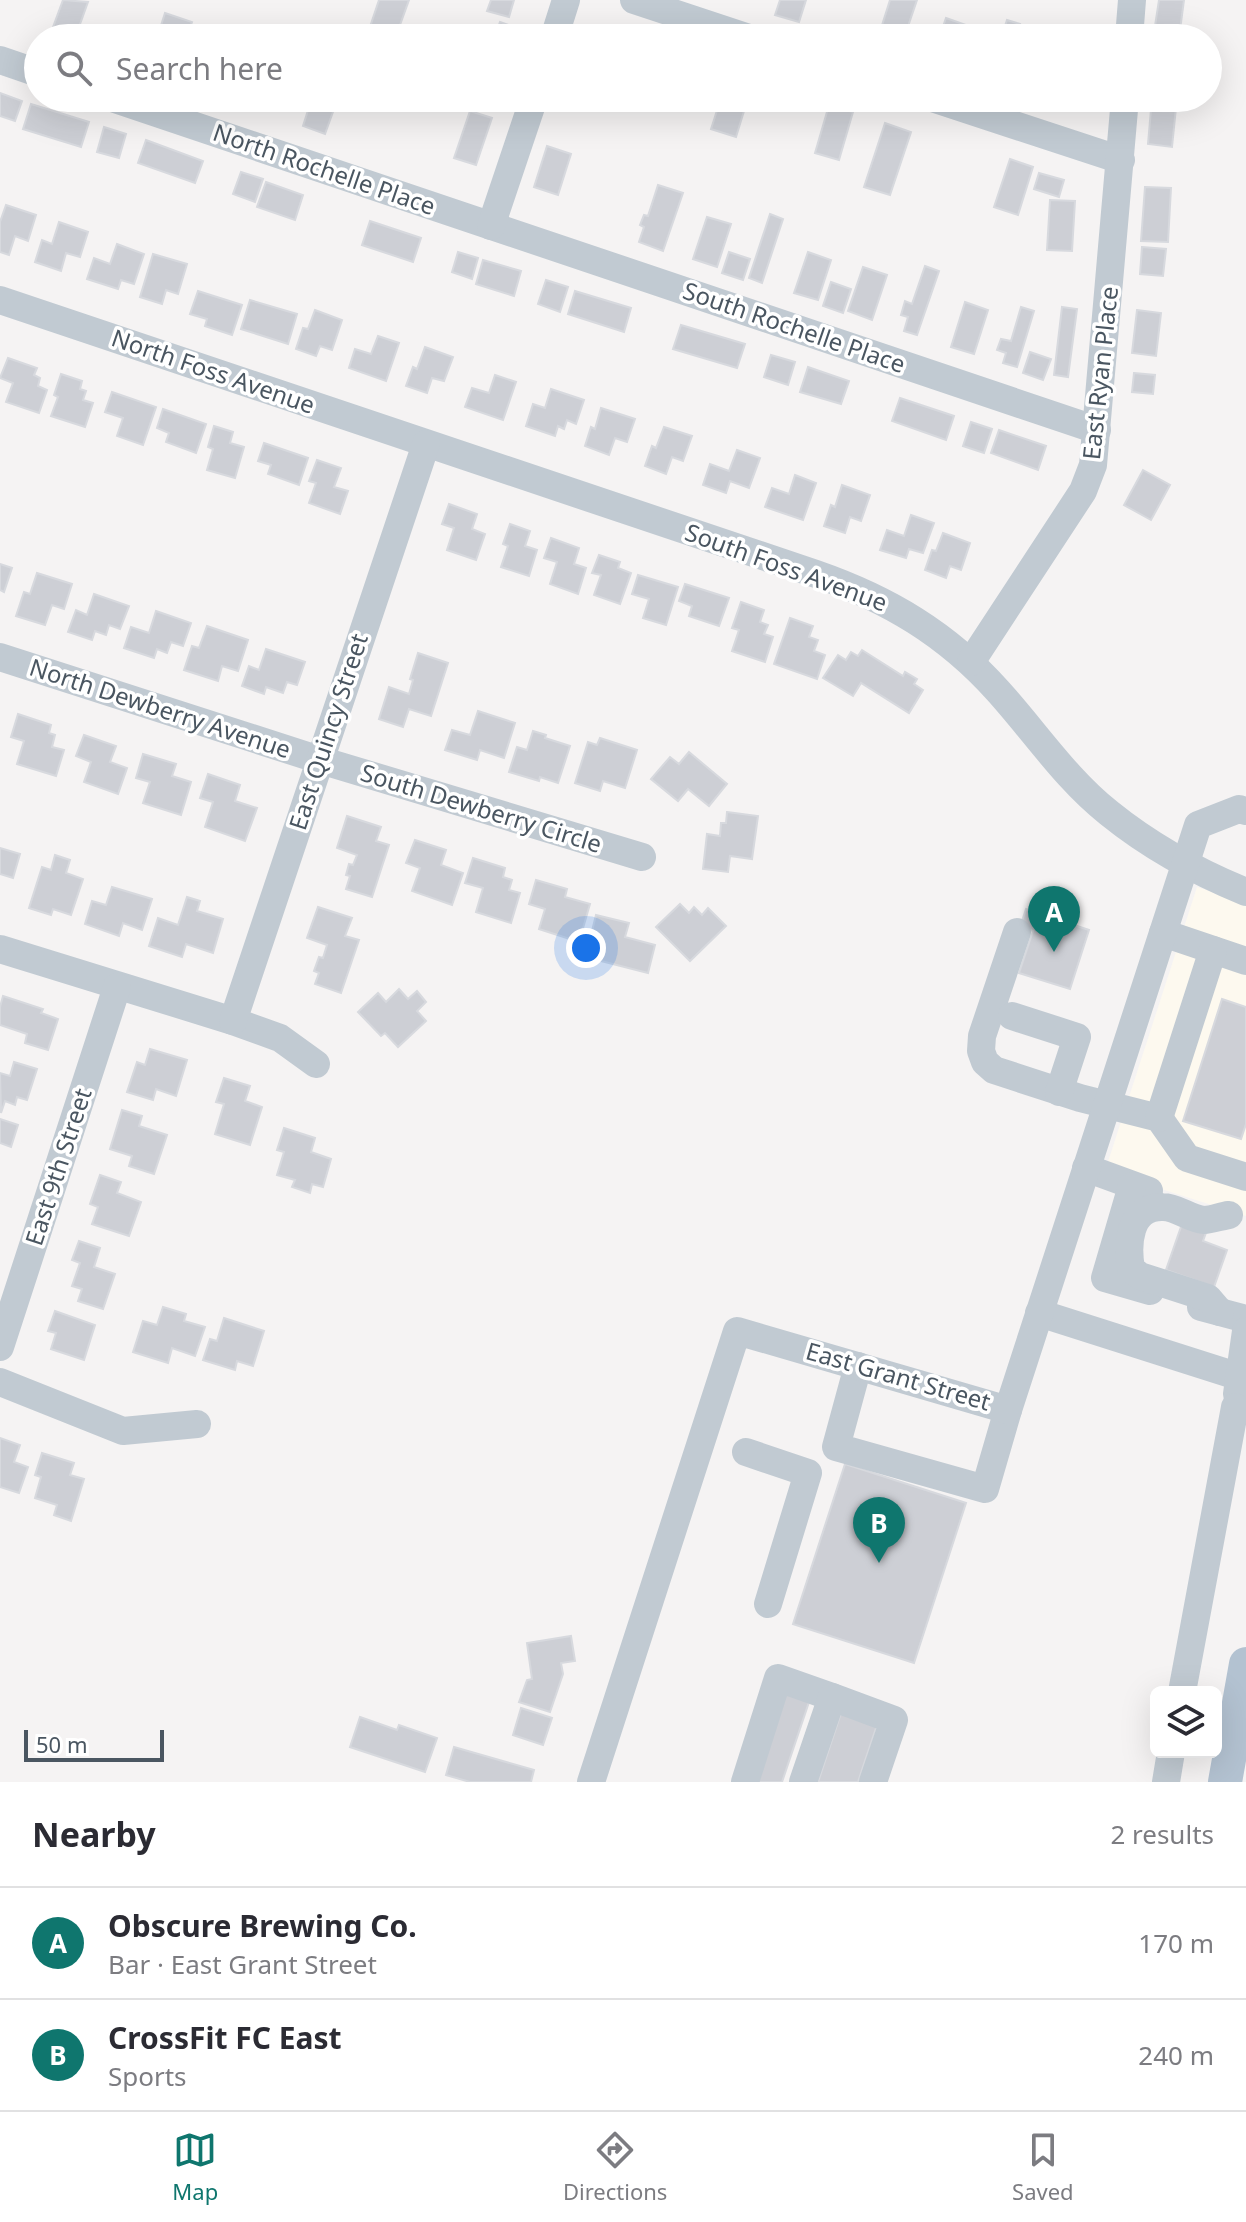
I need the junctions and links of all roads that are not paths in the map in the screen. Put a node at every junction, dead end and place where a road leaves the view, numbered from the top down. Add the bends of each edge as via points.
1 (566, 0) edge
2 (634, 0) edge
3 (1132, 0) edge
4 (558, 24) edge
5 (707, 24) edge
6 (1130, 24) edge
7 (0, 60) edge
8 (24, 68) edge
9 (153, 112) edge
10 (529, 112) edge
11 (975, 112) edge
12 (1124, 112) edge
13 (1121, 160) junction
14 (491, 226) junction
15 (0, 300) edge
16 (1097, 430) junction
17 (426, 444) junction
18 (0, 657) edge
19 (971, 662) junction
20 (320, 760) junction
21 (1246, 811) edge
22 (642, 857) dead end
23 (1185, 864) junction
24 (1246, 892) edge
25 (1017, 932) dead end
26 (1163, 933) junction
27 (0, 949) edge
28 (1213, 950) junction
29 (1246, 961) edge
30 (117, 987) junction
31 (1012, 1016) dead end
32 (233, 1021) junction
33 (316, 1064) dead end
34 (1059, 1092) junction
35 (1106, 1105) junction
36 (1159, 1118) junction
37 (1086, 1168) junction
38 (1246, 1177) edge
39 (1132, 1186) junction
40 (1238, 1218) edge
41 (1039, 1313) junction
42 (1233, 1316) edge
43 (1246, 1331) edge
44 (0, 1347) edge
45 (858, 1366) junction
46 (1240, 1377) junction
47 (0, 1382) edge
48 (1240, 1408) edge
49 (1008, 1410) junction
50 (197, 1424) dead end
51 (836, 1447) junction
52 (746, 1452) dead end
53 (808, 1473) junction
54 (768, 1604) dead end
55 (1246, 1664) edge
56 (1183, 1686) edge
57 (832, 1697) junction
58 (1170, 1758) edge
59 (591, 1782) edge
60 (745, 1782) edge
61 (803, 1782) edge
62 (873, 1782) edge
63 (1166, 1782) edge
64 (1225, 1782) edge

1 - 4 street
2 - 5 street
3 - 6 street
7 - 8 street
9 - 14 street, North Rochelle Place
10 - 14 street
11 - 13 street
12 - 13 street, East Ryan Place
13 - 16 street, East Ryan Place
14 - 16 street, South Rochelle Place
15 - 17 street, North Foss Avenue
16 - 19 street, East Ryan Place via 1083,491
17 - 19 street, South Foss Avenue via 853,587 916,619
17 - 20 street, East Quincy Street
18 - 20 street, North Dewberry Avenue
19 - 23 street, South Foss Avenue via 1087,793
20 - 22 street, South Dewberry Circle
20 - 32 street, East Quincy Street
21 - 23 street, East Grant Street via 1198,825
23 - 24 street, South Foss Avenue
23 - 26 street, East Grant Street
25 - 34 street via 981,1051 994,1070
26 - 28 street
26 - 35 street, East Grant Street
27 - 30 street
28 - 29 street
28 - 36 street
30 - 32 street
30 - 44 street, East 9th Street
31 - 34 street via 1077,1037
32 - 33 street via 280,1038
34 - 35 street
35 - 36 street
35 - 37 street, East Grant Street
36 - 38 street via 1187,1158
37 - 39 street
37 - 41 street, East Grant Street
39 - 40 street
39 - 42 street via 1105,1278
40 - 42 street via 1203,1220 1162,1207 1145,1212 1130,1229 1128,1248 1131,1269 1140,1276 1208,1298
41 - 46 street
41 - 49 street, East Grant Street
43 - 46 street
45 - 49 street, East Grant Street
45 - 51 street
45 - 59 street, East Grant Street via 737,1331
46 - 48 street
47 - 50 street via 123,1431
48 - 56 street
49 - 51 street via 985,1489
51 - 53 street
52 - 53 street
53 - 54 street
55 - 64 main road
57 - 60 street via 778,1678
57 - 61 street
57 - 62 street via 894,1720
58 - 63 street

